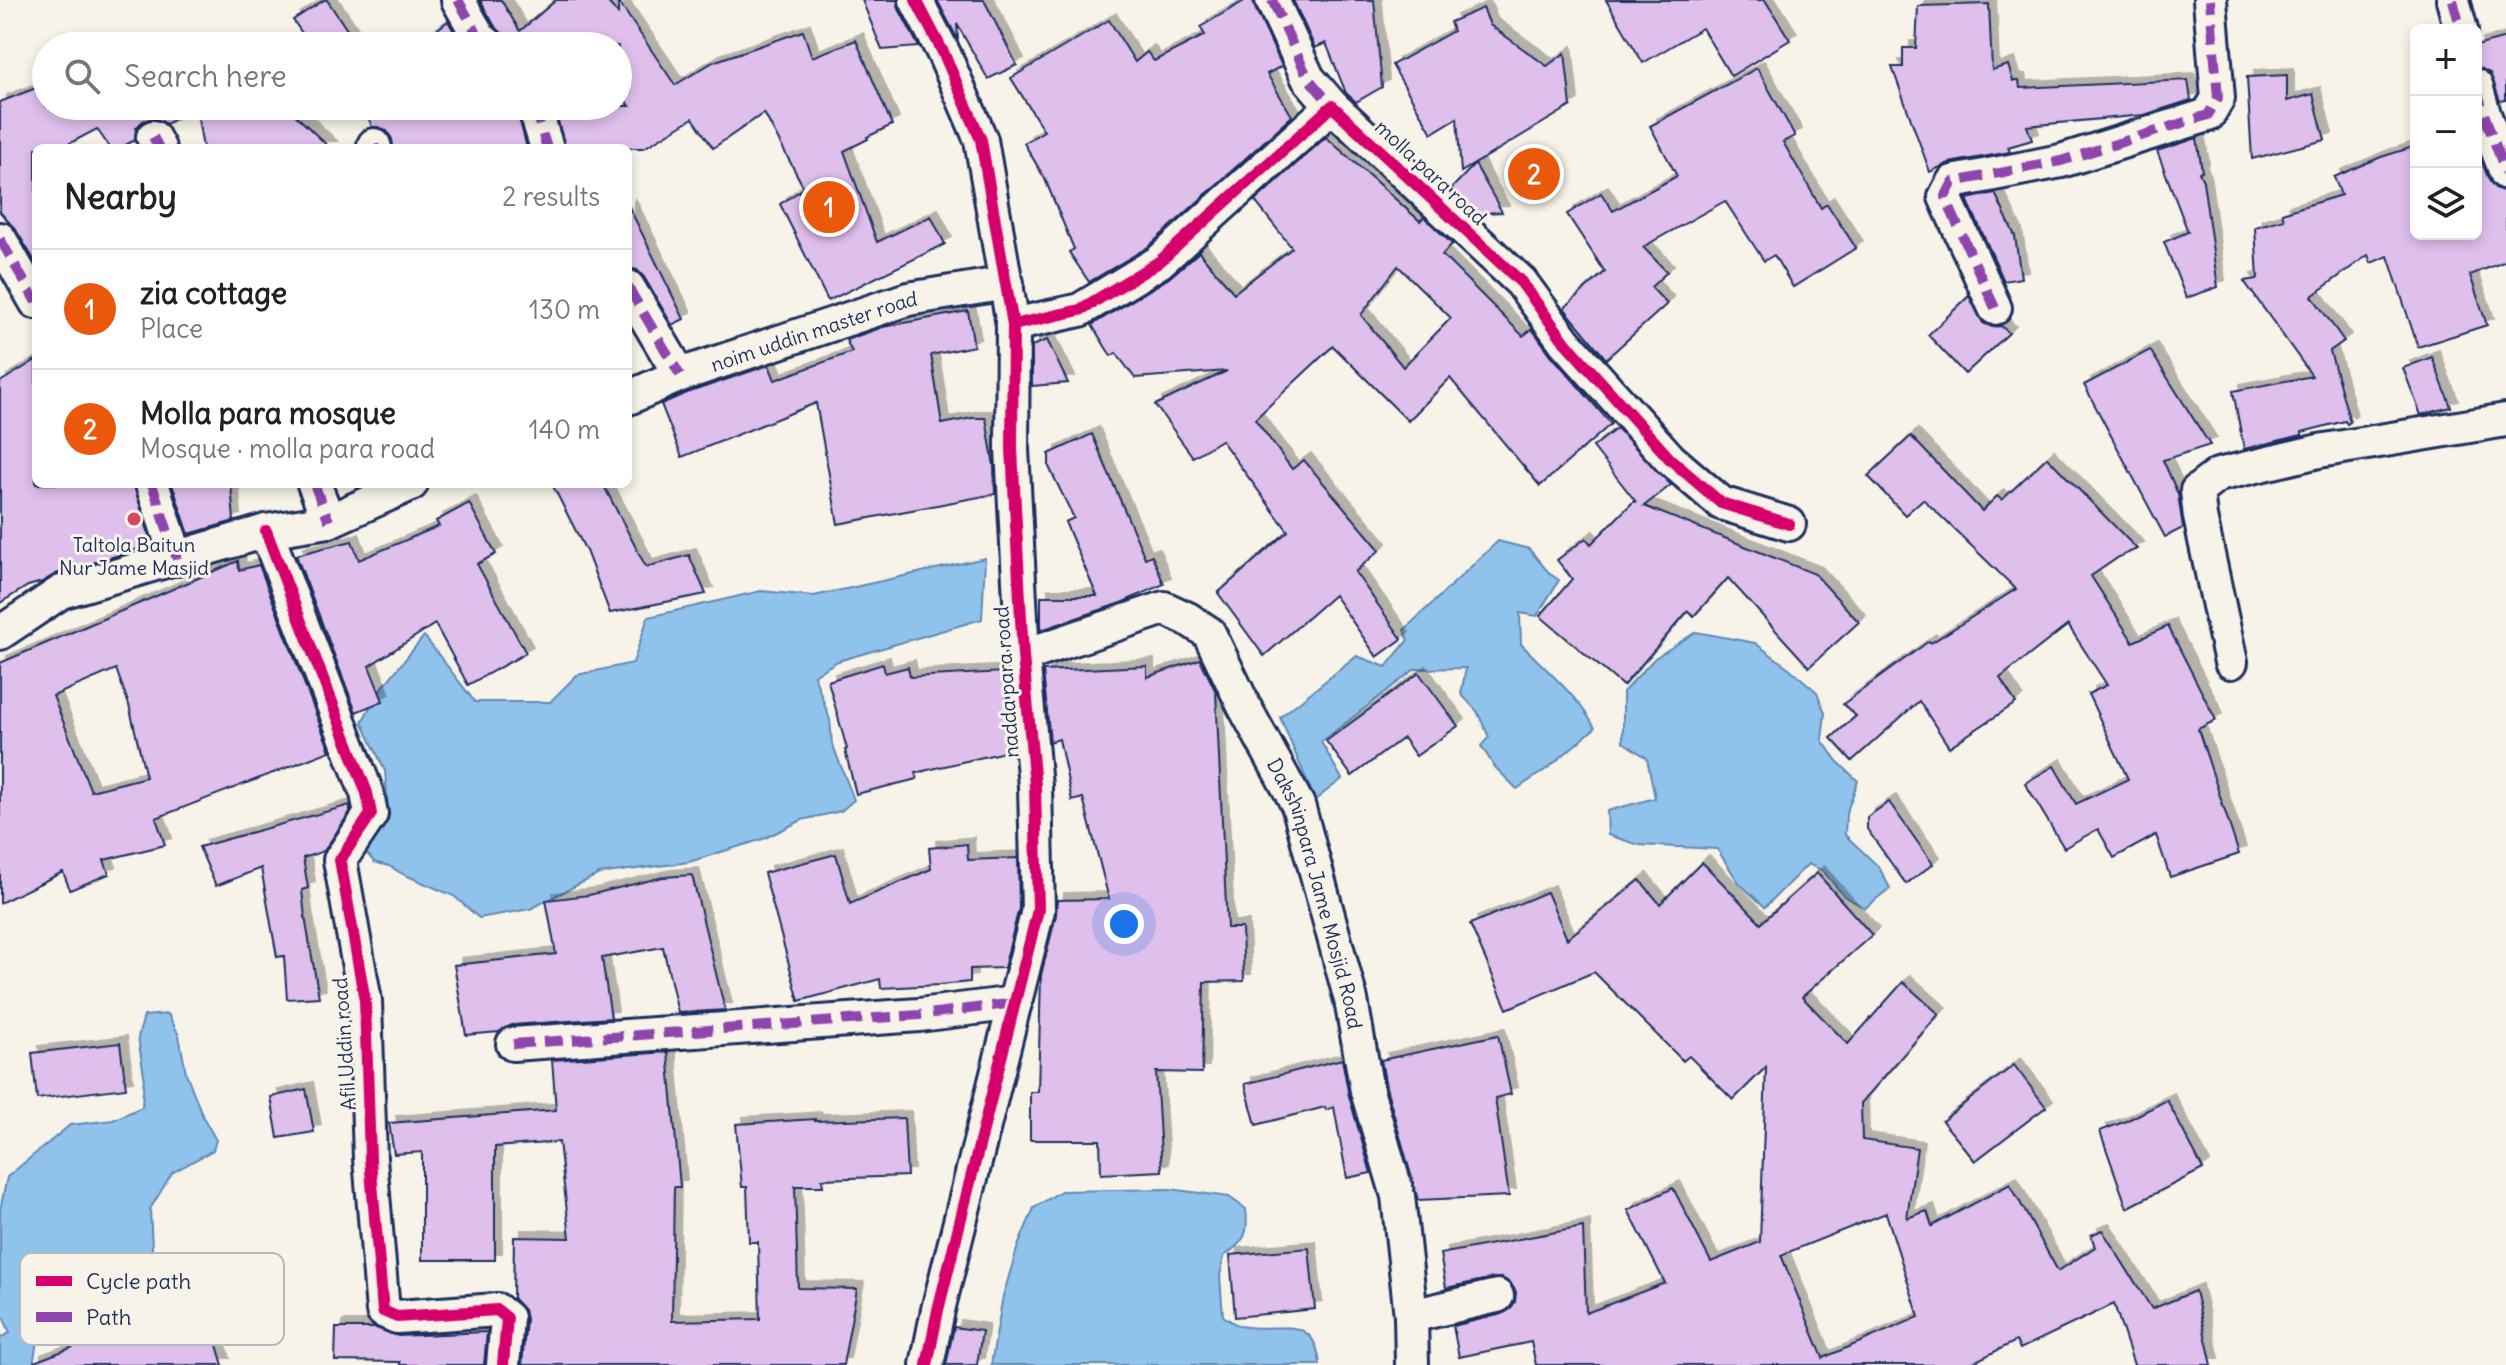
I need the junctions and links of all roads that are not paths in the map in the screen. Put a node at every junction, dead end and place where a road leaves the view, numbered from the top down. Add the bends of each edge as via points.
1 (458, 0) edge
2 (916, 0) edge
3 (1272, 0) edge
4 (2210, 0) edge
5 (2453, 0) edge
6 (2459, 24) edge
7 (476, 32) edge
8 (2479, 96) edge
9 (1332, 106) junction
10 (538, 120) edge
11 (546, 144) edge
12 (2506, 173) edge
13 (0, 239) edge
14 (1007, 283) junction
15 (632, 294) edge
16 (32, 295) edge
17 (1995, 308) dead end
18 (1013, 325) junction
19 (680, 375) junction
20 (632, 396) edge
21 (2506, 420) edge
22 (153, 488) edge
23 (316, 488) edge
24 (402, 488) edge
25 (329, 521) junction
26 (1789, 524) dead end
27 (266, 531) junction
28 (177, 559) junction
29 (0, 633) edge
30 (1023, 656) junction
31 (2231, 662) dead end
32 (1015, 1003) junction
33 (513, 1044) dead end
34 (1497, 1296) dead end
35 (1411, 1316) junction
36 (503, 1365) edge
37 (927, 1365) edge
38 (1412, 1365) edge

1 - 7 street
2 - 14 street, nadda para road via 981,140
3 - 9 street, molla para road via 1308,78
4 - 17 street via 2218,98 2208,115 2061,161 1953,182 1945,197
5 - 6 street
8 - 12 street
9 - 18 street via 1159,262 1080,310
9 - 26 street, molla para road via 1521,282 1565,342 1670,459 1721,503
10 - 11 street
13 - 16 street
14 - 18 street, nadda para road
14 - 19 street, noim uddin master road via 908,299
15 - 19 street
18 - 30 street, nadda para road via 1012,449
19 - 20 street, noim uddin master road
21 - 31 street via 2319,451 2218,475 2197,491
22 - 28 street
23 - 25 street
24 - 25 street
25 - 27 street
27 - 28 street
27 - 36 street, Afil Uddin road via 371,814 340,860 365,1001 370,1159 383,1311 397,1317 497,1310 507,1318
28 - 29 street via 61,592
30 - 32 street, nadda para road via 1035,786 1038,910
30 - 35 street, Dakshinpara Jame Mosjid Road via 1164,608 1209,633 1298,805 1351,1000 1367,1091 1398,1196
32 - 33 street via 919,1015
32 - 37 street, nadda para road
34 - 35 street
35 - 38 street, Dakshinpara Jame Mosjid Road

